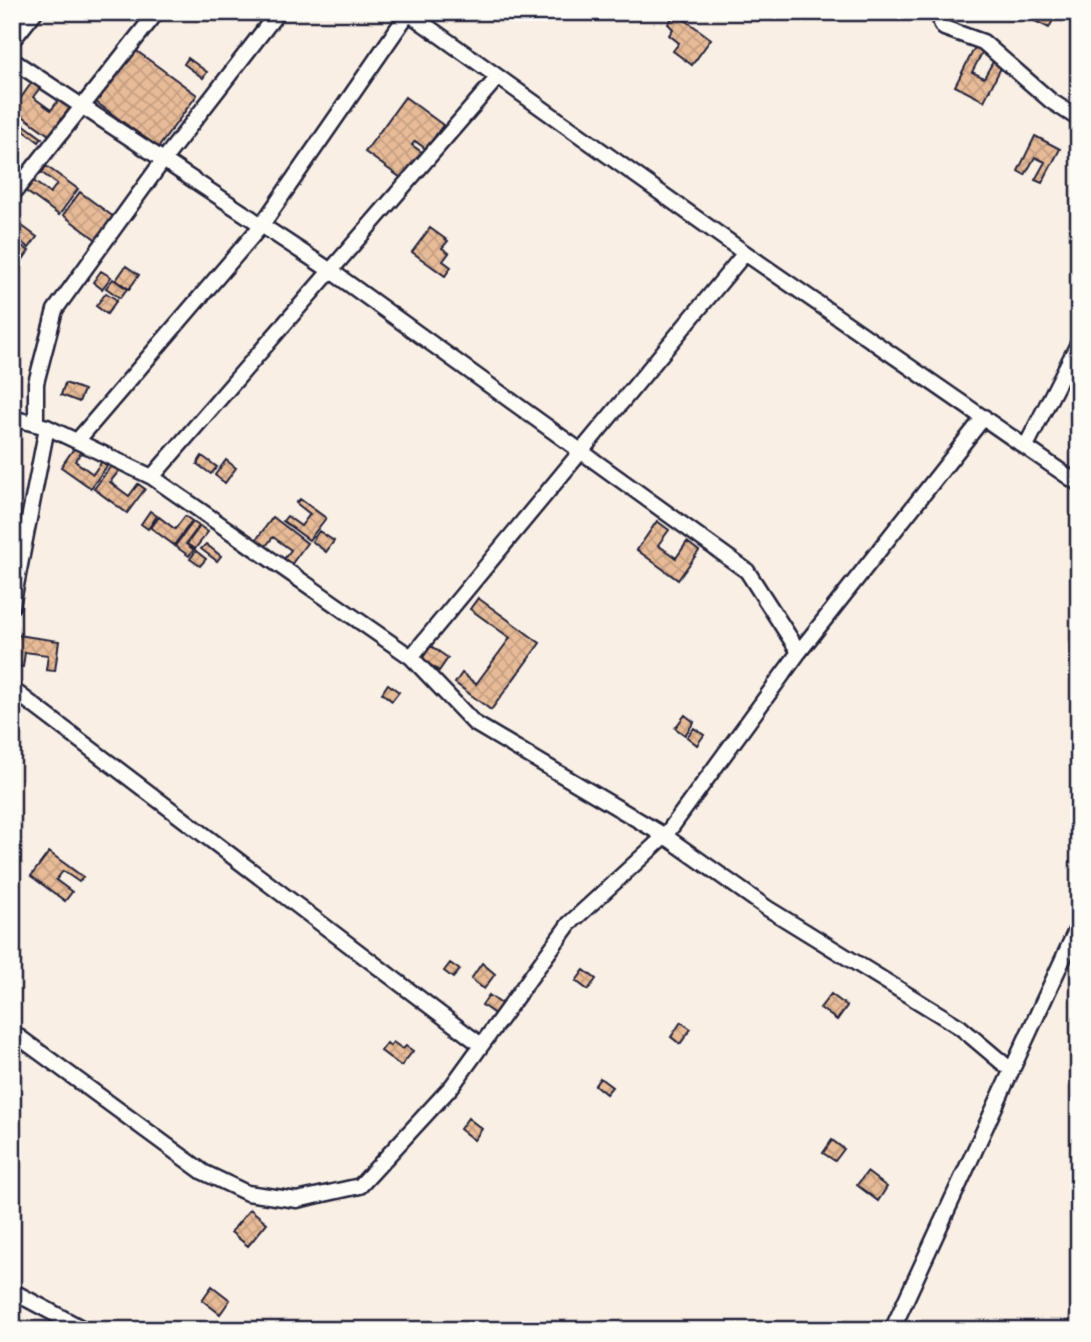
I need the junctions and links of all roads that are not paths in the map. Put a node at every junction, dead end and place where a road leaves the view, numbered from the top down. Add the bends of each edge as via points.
1 (35, 12) edge
2 (157, 12) edge
3 (278, 12) edge
4 (408, 12) edge
5 (943, 12) edge
6 (12, 41) edge
7 (12, 60) edge
8 (498, 77) junction
9 (82, 107) junction
10 (1079, 119) edge
11 (162, 162) junction
12 (12, 195) edge
13 (261, 226) junction
14 (745, 253) junction
15 (331, 271) junction
16 (1079, 342) edge
17 (984, 417) junction
18 (12, 418) edge
19 (41, 425) junction
20 (77, 442) junction
21 (1026, 446) junction
22 (579, 451) junction
23 (152, 477) junction
24 (1079, 484) edge
25 (12, 606) edge
26 (800, 652) junction
27 (411, 657) junction
28 (12, 689) edge
29 (665, 835) junction
30 (1079, 923) edge
31 (12, 1032) edge
32 (481, 1045) junction
33 (1011, 1070) junction
34 (12, 1291) edge
35 (85, 1330) edge
36 (892, 1330) edge

1 - 6 street
2 - 9 street
3 - 11 street
4 - 8 street
4 - 13 street
5 - 10 street via 944,28 983,42
7 - 9 street
8 - 14 street
8 - 15 street
9 - 11 street
9 - 12 street
11 - 13 street
11 - 19 street via 55,310 36,383
13 - 15 street
13 - 20 street
14 - 17 street
14 - 22 street
15 - 22 street
15 - 23 street
16 - 21 street
17 - 21 street
17 - 26 street
18 - 19 street
19 - 20 street
19 - 25 street
20 - 23 street
21 - 24 street
22 - 26 street via 747,571
22 - 27 street
23 - 27 street
26 - 29 street
27 - 29 street via 474,723
28 - 32 street
29 - 32 street via 569,924
29 - 33 street via 767,908 960,1027
30 - 33 street
31 - 32 street via 203,1171 247,1193 297,1200 360,1186 452,1086
33 - 36 street
34 - 35 street

